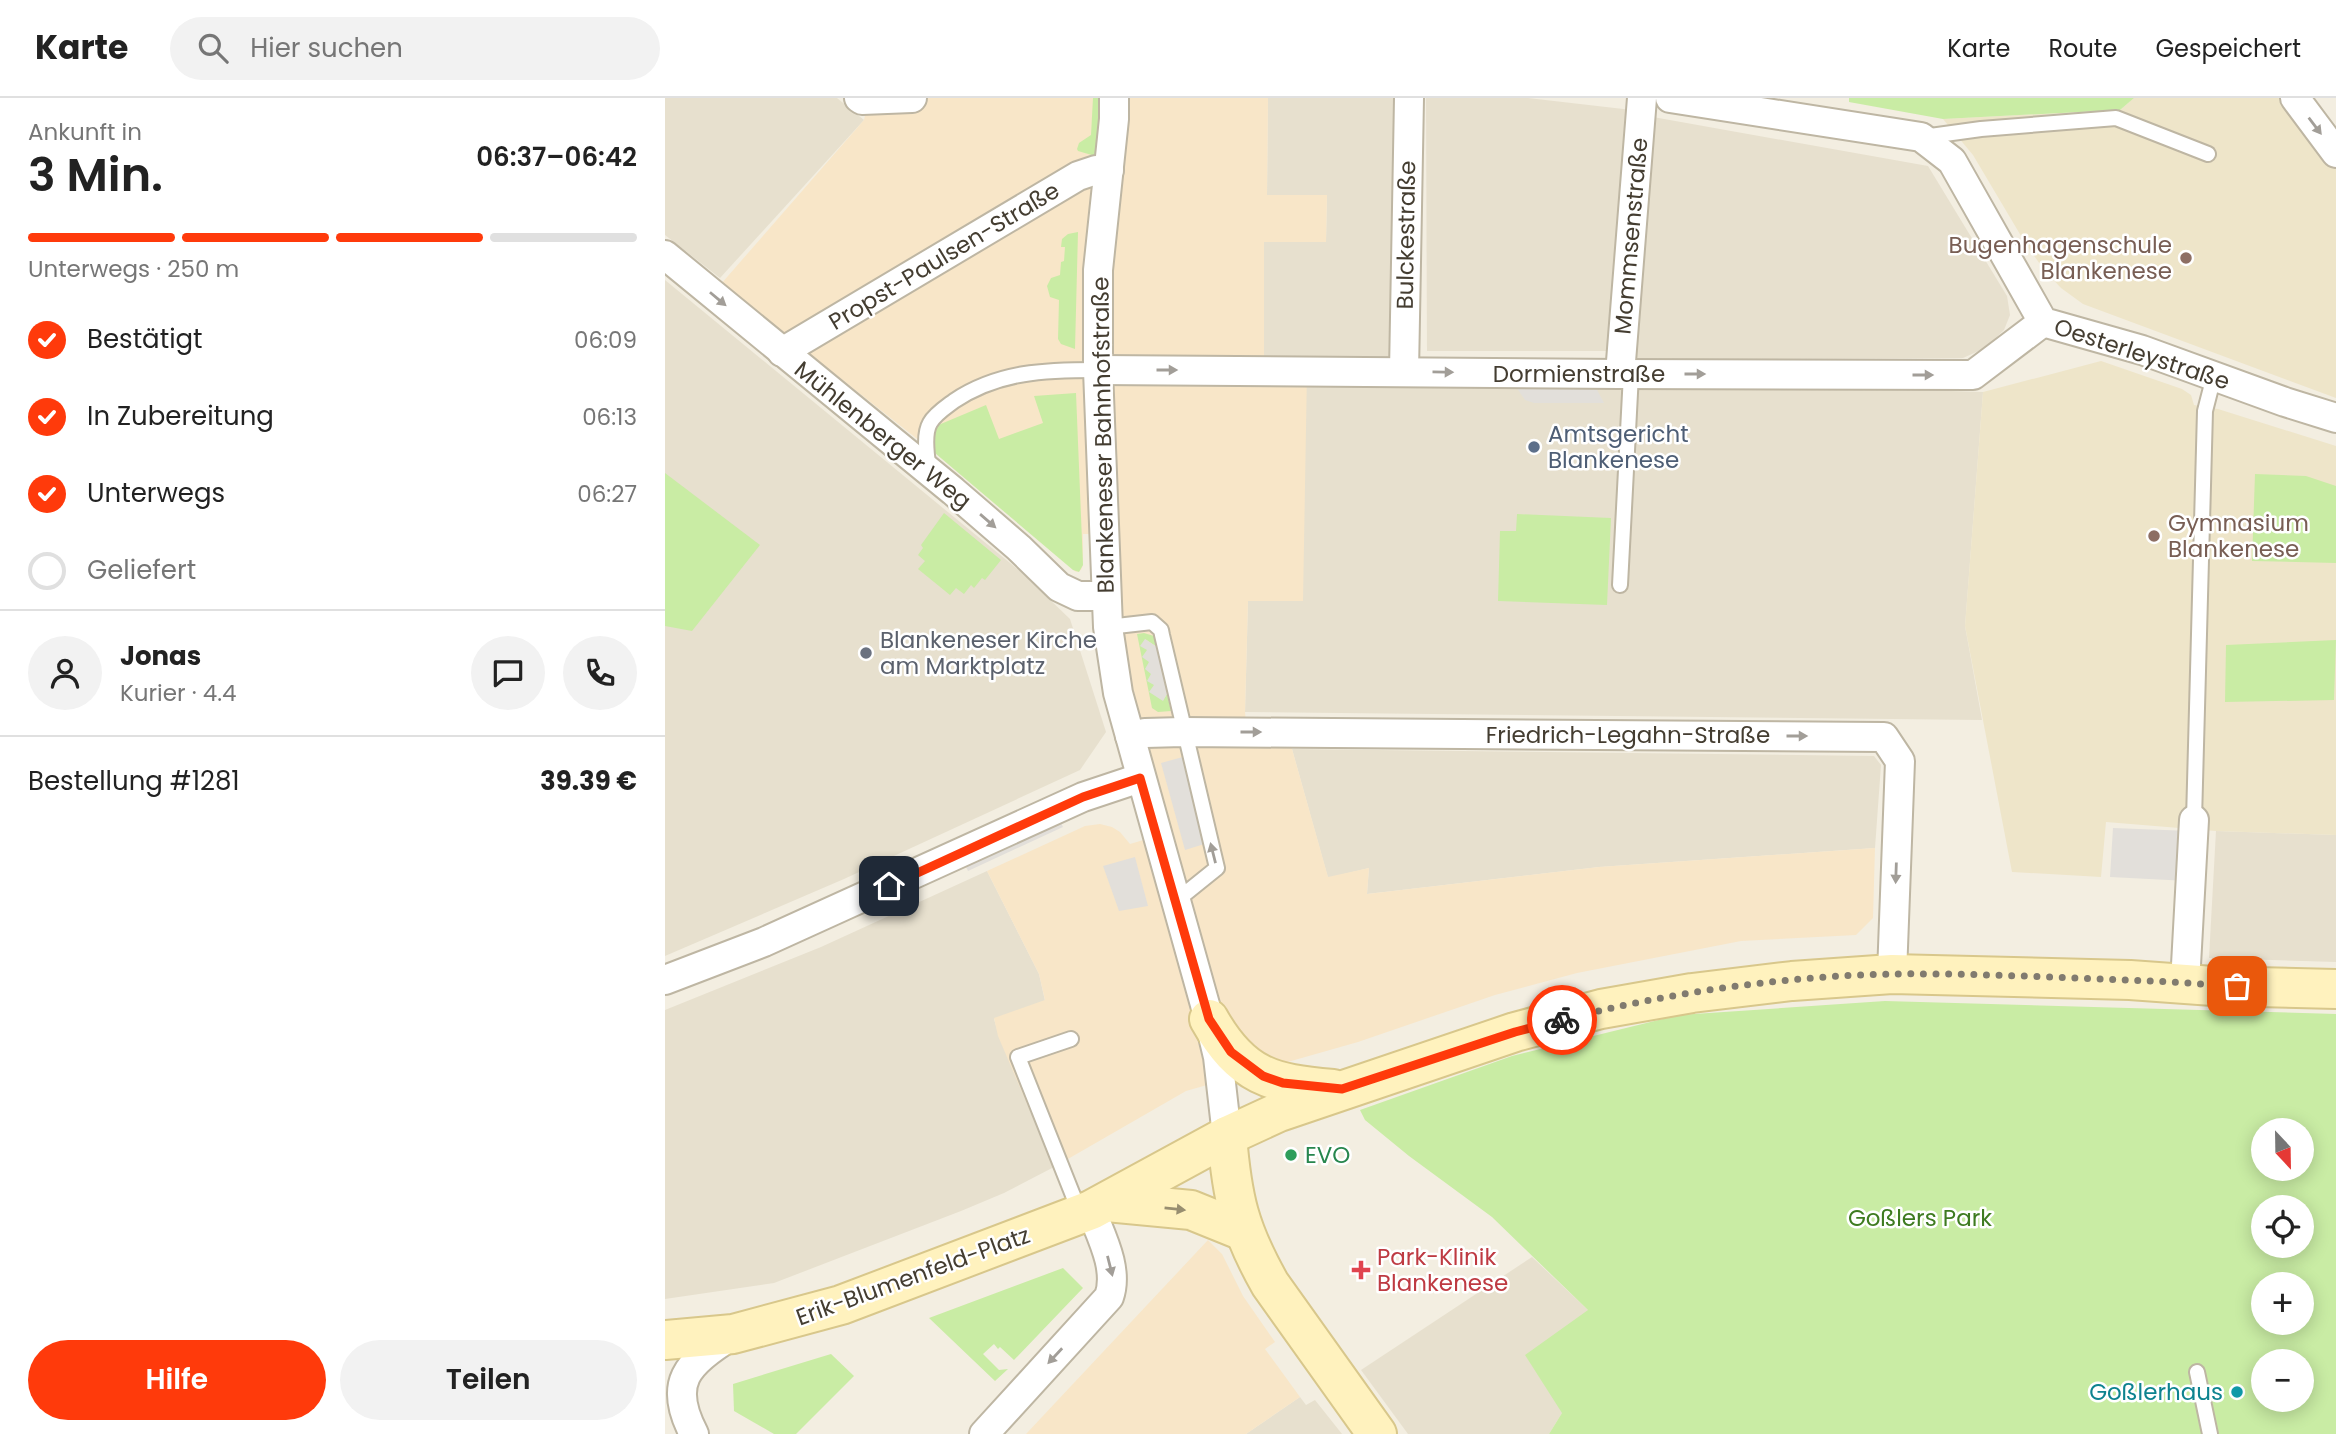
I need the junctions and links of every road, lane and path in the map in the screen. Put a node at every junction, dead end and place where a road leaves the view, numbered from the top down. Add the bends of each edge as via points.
1 (859, 98) edge
2 (912, 98) edge
3 (1114, 98) edge
4 (1409, 98) edge
5 (1642, 98) edge
6 (1670, 98) edge
7 (2295, 98) edge
8 (1921, 137) junction
9 (2336, 153) edge
10 (2208, 154) dead end
11 (1109, 170) junction
12 (665, 255) edge
13 (2043, 323) junction
14 (782, 352) junction
15 (1098, 370) junction
16 (1404, 372) junction
17 (1626, 374) junction
18 (2214, 376) junction
19 (2336, 418) edge
20 (929, 472) junction
21 (1620, 585) dead end
22 (1106, 596) junction
23 (1108, 627) junction
24 (1183, 732) junction
25 (1129, 736) junction
26 (1140, 778) junction
27 (2194, 820) joint
28 (1176, 901) junction
29 (1892, 974) junction
30 (665, 980) edge
31 (2185, 983) junction
32 (2336, 989) edge
33 (1209, 1019) junction
34 (1071, 1039) dead end
35 (1342, 1089) junction
36 (1227, 1136) junction
37 (1093, 1209) junction
38 (1243, 1231) junction
39 (733, 1334) junction
40 (665, 1340) edge
41 (2197, 1371) dead end
42 (665, 1418) edge
43 (694, 1434) edge
44 (984, 1434) edge
45 (1377, 1434) edge
46 (2210, 1434) edge

1 - 2 street
3 - 11 street, Blankeneser Bahnhofstraße
4 - 16 street, Bulckestraße
5 - 17 street, Mommsenstraße
6 - 8 street, Oesterleystraße
7 -> 9 street
8 - 10 lane via 2116,118
8 - 13 street, Oesterleystraße via 1952,160
11 - 14 street, Propst-Paulsen-Straße via 1078,176
11 - 15 street, Blankeneser Bahnhofstraße via 1098,270
12 -> 14 street, Mühlenberger Weg
17 -> 13 street, Dormienstraße via 1973,374
13 - 18 street, Oesterleystraße via 2142,350
14 - 20 street, Mühlenberger Weg
15 -> 16 street, Dormienstraße
15 - 20 lane via 1026,372 965,394 929,424
15 - 22 street, Blankeneser Bahnhofstraße
16 -> 17 street, Dormienstraße
17 - 21 lane
18 - 19 street, Oesterleystraße
18 - 27 lane via 2205,411
20 -> 22 street, Mühlenberger Weg via 1059,587 1078,596
22 - 23 street, Blankeneser Bahnhofstraße
23 - 24 lane via 1146,621 1161,630
23 - 25 street, Blankeneser Bahnhofstraße
24 - 25 street, Friedrich-Legahn-Straße
28 -> 24 lane via 1217,868
24 -> 29 street, Friedrich-Legahn-Straße via 1884,737 1900,761
25 - 26 street, Blankeneser Bahnhofstraße
26 - 28 street, Blankeneser Bahnhofstraße
26 - 30 street via 1083,797 764,942
27 - 31 street
28 - 33 street, Blankeneser Bahnhofstraße
29 - 31 main road, Erik-Blumenfeld-Platz
29 - 35 main road, Erik-Blumenfeld-Platz via 1692,993 1601,1009
31 - 32 main road, Erik-Blumenfeld-Platz
33 - 35 main road via 1231,1052 1263,1076 1283,1083
33 - 36 street, Blankeneser Bahnhofstraße
34 - 37 lane via 1018,1057
35 - 36 main road, Erik-Blumenfeld-Platz
36 - 37 main road, Erik-Blumenfeld-Platz
36 - 38 main road
37 -> 38 main road via 1191,1210
37 - 39 main road, Erik-Blumenfeld-Platz via 841,1305
37 -> 44 street via 1112,1273 1109,1297
38 - 45 main road via 1270,1284
39 - 40 main road, Erik-Blumenfeld-Platz
39 - 43 street, Erik-Blumenfeld-Platz via 702,1354 684,1376 682,1404
41 - 46 lane
42 - 43 street, Erik-Blumenfeld-Platz

